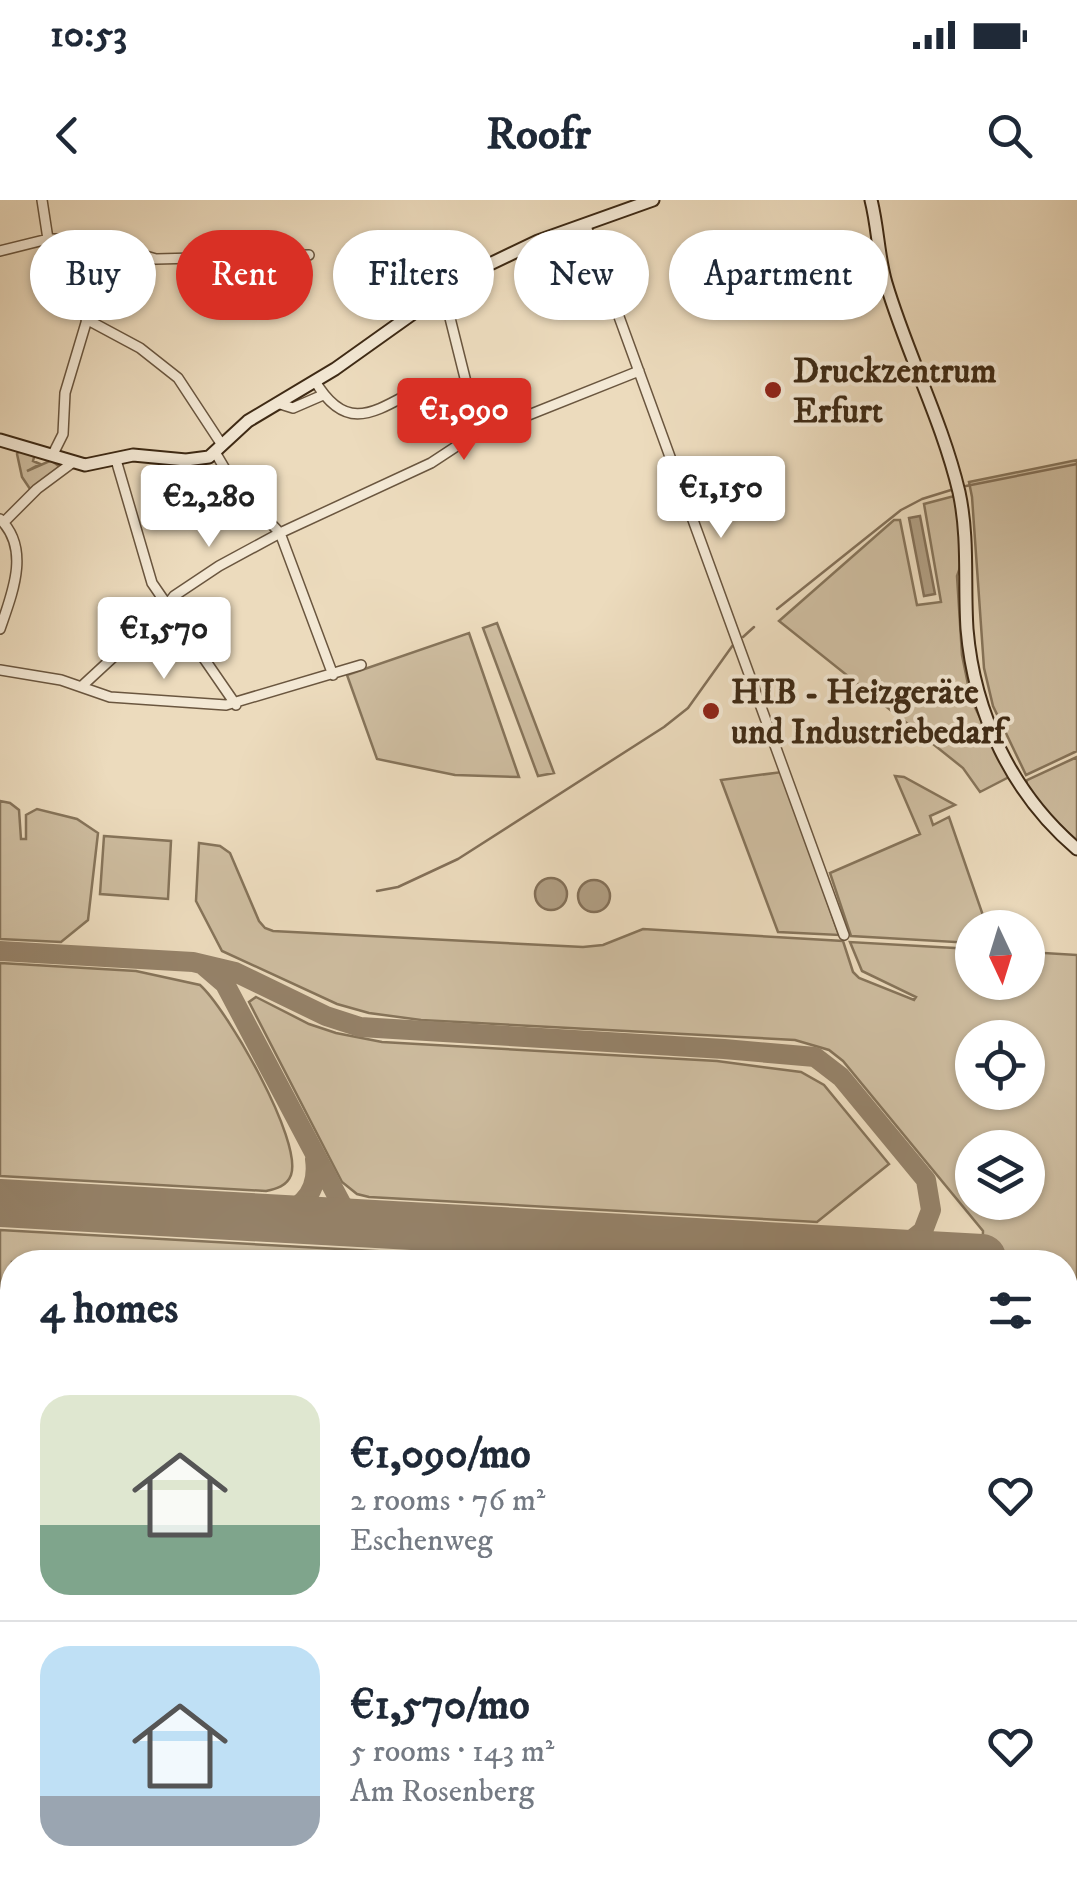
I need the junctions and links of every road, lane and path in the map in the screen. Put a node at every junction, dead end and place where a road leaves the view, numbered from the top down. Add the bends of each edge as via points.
1 (42, 200) edge
2 (652, 200) edge
3 (870, 200) edge
4 (586, 226) junction
5 (46, 230) edge
6 (30, 244) edge
7 (0, 252) edge
8 (494, 262) edge
9 (86, 320) edge
10 (88, 320) edge
11 (401, 320) edge
12 (450, 320) edge
13 (639, 370) junction
14 (315, 382) junction
15 (422, 387) dead end
16 (323, 395) junction
17 (277, 403) junction
18 (478, 434) junction
19 (0, 440) edge
20 (218, 448) junction
21 (53, 454) junction
22 (116, 460) junction
23 (72, 463) junction
24 (2, 520) edge
25 (280, 534) junction
26 (166, 604) junction
27 (0, 629) edge
28 (362, 665) dead end
29 (0, 670) edge
30 (334, 674) junction
31 (82, 686) junction
32 (236, 705) junction
33 (1077, 849) edge
34 (844, 936) dead end

1 - 5 street
2 - 4 street
3 - 33 street via 886,282 960,498 967,628 982,709 1018,781
4 - 8 street
4 - 13 street
6 - 7 street
9 - 21 street
10 - 20 street via 178,378
11 - 14 street
12 - 18 street
13 - 18 street
13 - 34 street
14 - 16 street
14 - 17 street
15 - 16 street via 360,416
16 - 17 street via 294,408
17 - 20 street
18 - 25 street
19 - 21 street
20 - 22 street via 198,460
20 - 25 street via 235,486
21 - 23 street
22 - 23 street
22 - 26 street via 148,571
23 - 24 street
24 - 27 street via 18,569
25 - 26 street
25 - 30 street
26 - 31 street
26 - 32 street
28 - 30 street
29 - 31 street
30 - 32 street
31 - 32 street via 110,697

